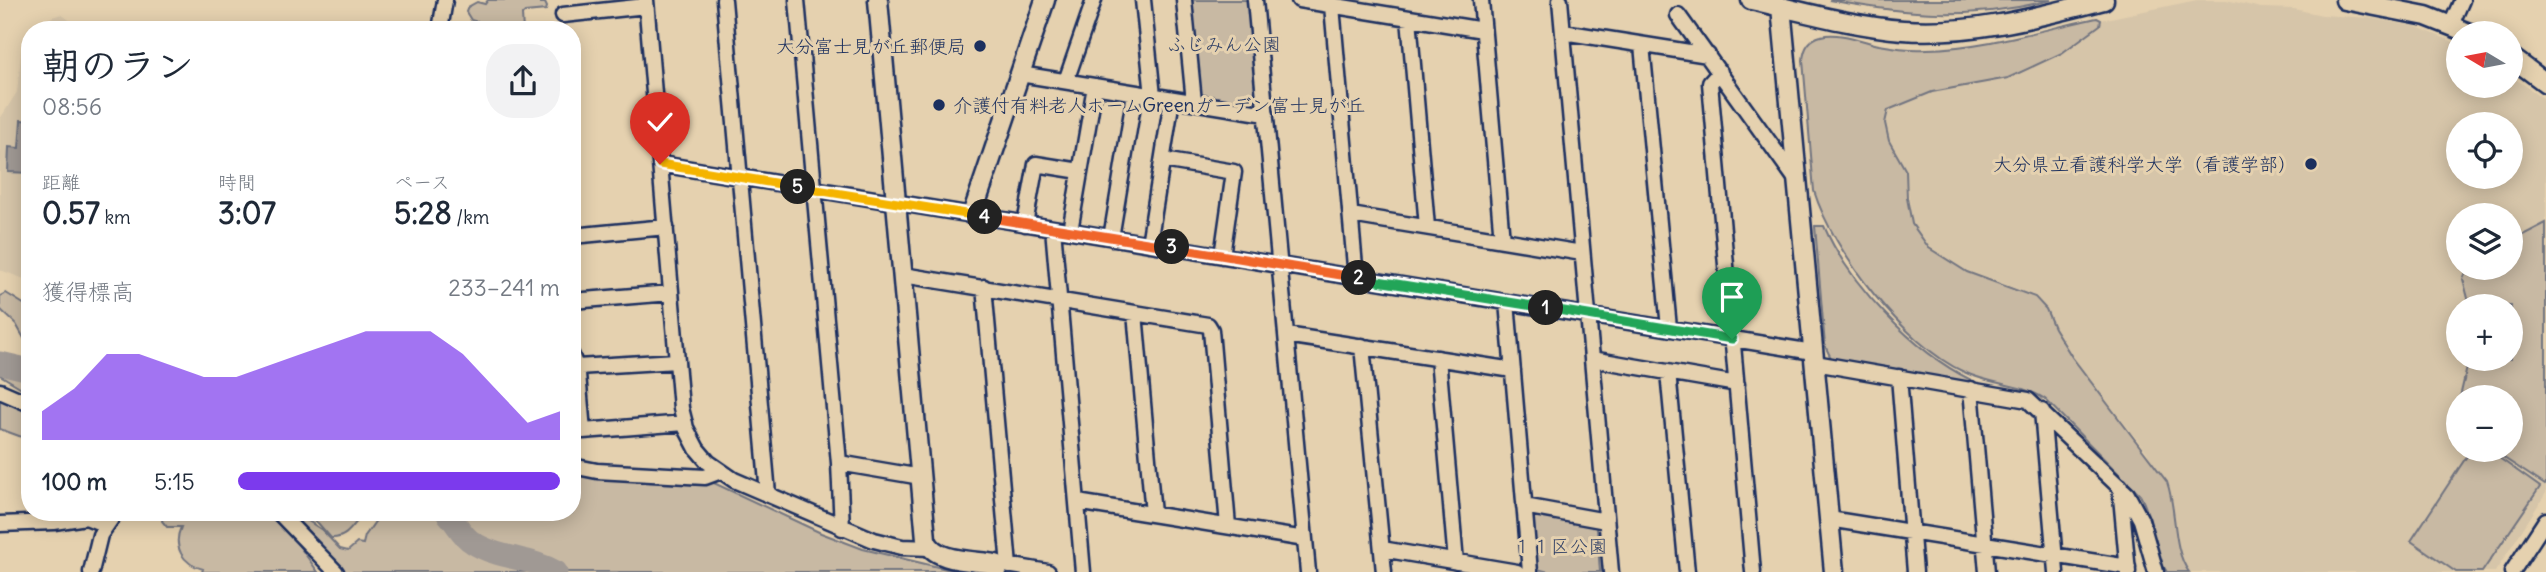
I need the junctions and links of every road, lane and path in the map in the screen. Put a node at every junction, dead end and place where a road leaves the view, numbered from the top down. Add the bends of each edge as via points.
1 (445, 0) edge
2 (724, 0) edge
3 (797, 0) edge
4 (878, 0) edge
5 (1045, 0) edge
6 (1094, 0) edge
7 (1143, 0) edge
8 (1184, 0) edge
9 (1255, 0) edge
10 (1299, 0) edge
11 (1480, 0) edge
12 (1560, 0) edge
13 (1751, 0) edge
14 (2104, 0) edge
15 (2345, 0) edge
16 (2462, 0) edge
17 (646, 3) edge
18 (603, 5) edge
19 (1332, 6) junction
20 (1781, 7) junction
21 (563, 15) dead end
22 (1678, 15) dead end
23 (1409, 18) junction
24 (442, 21) edge
25 (2453, 21) edge
26 (2446, 23) edge
27 (1483, 30) junction
28 (1563, 32) junction
29 (1642, 45) junction
30 (1708, 55) junction
31 (2524, 67) edge
32 (1720, 72) junction
33 (1020, 74) junction
34 (1066, 81) junction
35 (2546, 83) edge
36 (1095, 86) junction
37 (1135, 93) junction
38 (1153, 96) junction
39 (1172, 99) junction
40 (1194, 102) junction
41 (1266, 114) junction
42 (1163, 160) junction
43 (660, 164) junction
44 (1080, 171) junction
45 (740, 177) junction
46 (1798, 182) junction
47 (814, 189) junction
48 (896, 202) junction
49 (972, 215) junction
50 (1351, 215) junction
51 (1025, 224) junction
52 (666, 227) junction
53 (1427, 227) junction
54 (1053, 228) junction
55 (1070, 231) junction
56 (581, 235) edge
57 (1111, 238) junction
58 (1502, 240) junction
59 (1149, 244) junction
60 (1582, 253) junction
61 (1222, 256) junction
62 (1280, 265) junction
63 (903, 275) junction
64 (1356, 278) junction
65 (984, 288) junction
66 (671, 293) junction
67 (581, 300) edge
68 (1059, 300) junction
69 (1507, 302) junction
70 (1135, 313) junction
71 (1588, 315) junction
72 (1668, 328) junction
73 (1286, 335) junction
74 (1732, 339) junction
75 (1362, 346) junction
76 (1438, 358) junction
77 (1814, 358) junction
78 (1592, 359) junction
79 (677, 360) junction
80 (581, 361) edge
81 (1513, 370) junction
82 (1668, 372) junction
83 (1899, 377) junction
84 (1737, 384) junction
85 (1971, 389) junction
86 (0, 391) edge
87 (21, 400) edge
88 (2042, 411) junction
89 (581, 420) edge
90 (685, 423) junction
91 (839, 463) junction
92 (581, 468) edge
93 (721, 471) junction
94 (921, 477) junction
95 (2120, 486) junction
96 (768, 495) junction
97 (1077, 502) junction
98 (1524, 506) junction
99 (1153, 514) junction
100 (1829, 519) junction
101 (2546, 520) edge
102 (60, 521) edge
103 (96, 521) edge
104 (109, 521) edge
105 (287, 521) edge
106 (1606, 521) junction
107 (0, 524) edge
108 (106, 525) junction
109 (1228, 526) junction
110 (842, 528) junction
111 (1912, 532) junction
112 (1305, 539) junction
113 (1984, 543) junction
114 (930, 548) junction
115 (1382, 549) junction
116 (2054, 555) junction
117 (1456, 562) junction
118 (1001, 567) edge
119 (2128, 569) edge
120 (91, 572) edge
121 (336, 572) edge
122 (1048, 572) edge
123 (1083, 572) edge
124 (1308, 572) edge
125 (1384, 572) edge
126 (1517, 572) edge
127 (1530, 572) edge
128 (1611, 572) edge
129 (1687, 572) edge
130 (1753, 572) edge
131 (1834, 572) edge
132 (1915, 572) edge
133 (1987, 572) edge
134 (2056, 572) edge
135 (2155, 572) edge
136 (2512, 572) edge

1 - 24 street
2 - 45 street
3 - 47 street
4 - 48 street
5 - 33 street
6 - 34 street
7 - 38 street
8 - 40 street
9 - 41 street
10 - 19 street
11 - 27 street
12 - 28 street
13 - 20 street
14 - 20 street via 2018,22 1935,31 1894,29
15 - 26 street
16 - 25 street
17 - 18 street
17 - 43 street
18 - 21 street
19 - 23 street
19 - 50 street
20 - 46 street
22 - 30 street
23 - 27 street
23 - 53 street
27 - 58 street
28 - 29 street
28 - 60 street
29 - 30 street
29 - 72 street
30 - 32 street
31 - 35 street
32 - 46 street
32 - 74 street via 1710,83
33 - 34 street
33 - 49 street
34 - 36 street
36 - 37 street
36 - 44 street
37 - 38 street
37 - 57 street
38 - 39 street
39 - 40 street
39 - 42 street
40 - 41 street
41 - 62 street
42 - 59 street
42 - 61 street via 1234,172
43 - 45 street
43 - 52 street
44 - 51 street via 1036,164
44 - 55 street
45 - 47 street
45 - 96 street
46 - 77 street
47 - 48 street
47 - 91 street
48 - 49 street
48 - 63 street
49 - 51 street
50 - 53 street
50 - 64 street
51 - 54 street
52 - 56 street
52 - 66 street
53 - 58 street
54 - 55 street
54 - 68 street
55 - 57 street
57 - 59 street
58 - 60 street
59 - 61 street
60 - 71 street
61 - 62 street
62 - 64 street
62 - 73 street
63 - 65 street
63 - 94 street
64 - 69 street
65 - 68 street
65 - 118 street
66 - 67 street
66 - 79 street
68 - 70 street
68 - 97 street
69 - 71 street
69 - 81 street
70 - 99 street
70 - 109 street via 1210,327
71 - 72 street
71 - 78 street
72 - 74 street
73 - 75 street
73 - 112 street
74 - 77 street
74 - 84 street
75 - 76 street
75 - 115 street
76 - 81 street
76 - 117 street
77 - 83 street
77 - 100 street
78 - 82 street
78 - 106 street
79 - 80 street
79 - 90 street
81 - 98 street
82 - 84 street
82 - 129 street
83 - 85 street
83 - 111 street
84 - 130 street
85 - 88 street via 2024,398
85 - 113 street
86 - 87 street
88 - 95 street
88 - 116 street
89 - 90 street via 583,431
90 - 93 street via 697,449
91 - 94 street
91 - 110 street
92 - 93 street via 705,477
93 - 96 street
94 - 114 street
95 - 119 street
95 - 135 street via 2137,512
96 - 110 street
97 - 99 street
97 - 123 street
98 - 106 street
98 - 127 street
99 - 109 street
100 - 111 street
100 - 131 street
101 - 136 street
102 - 107 street
103 - 108 street
104 - 108 street
105 - 121 street
106 - 128 street
108 - 120 street
109 - 112 street
110 - 114 street via 883,543
111 - 113 street
111 - 132 street
112 - 124 street
113 - 116 street
113 - 133 street
114 - 118 street via 942,555
115 - 117 street
115 - 125 street
116 - 119 street
116 - 134 street
117 - 126 street
118 - 122 street

